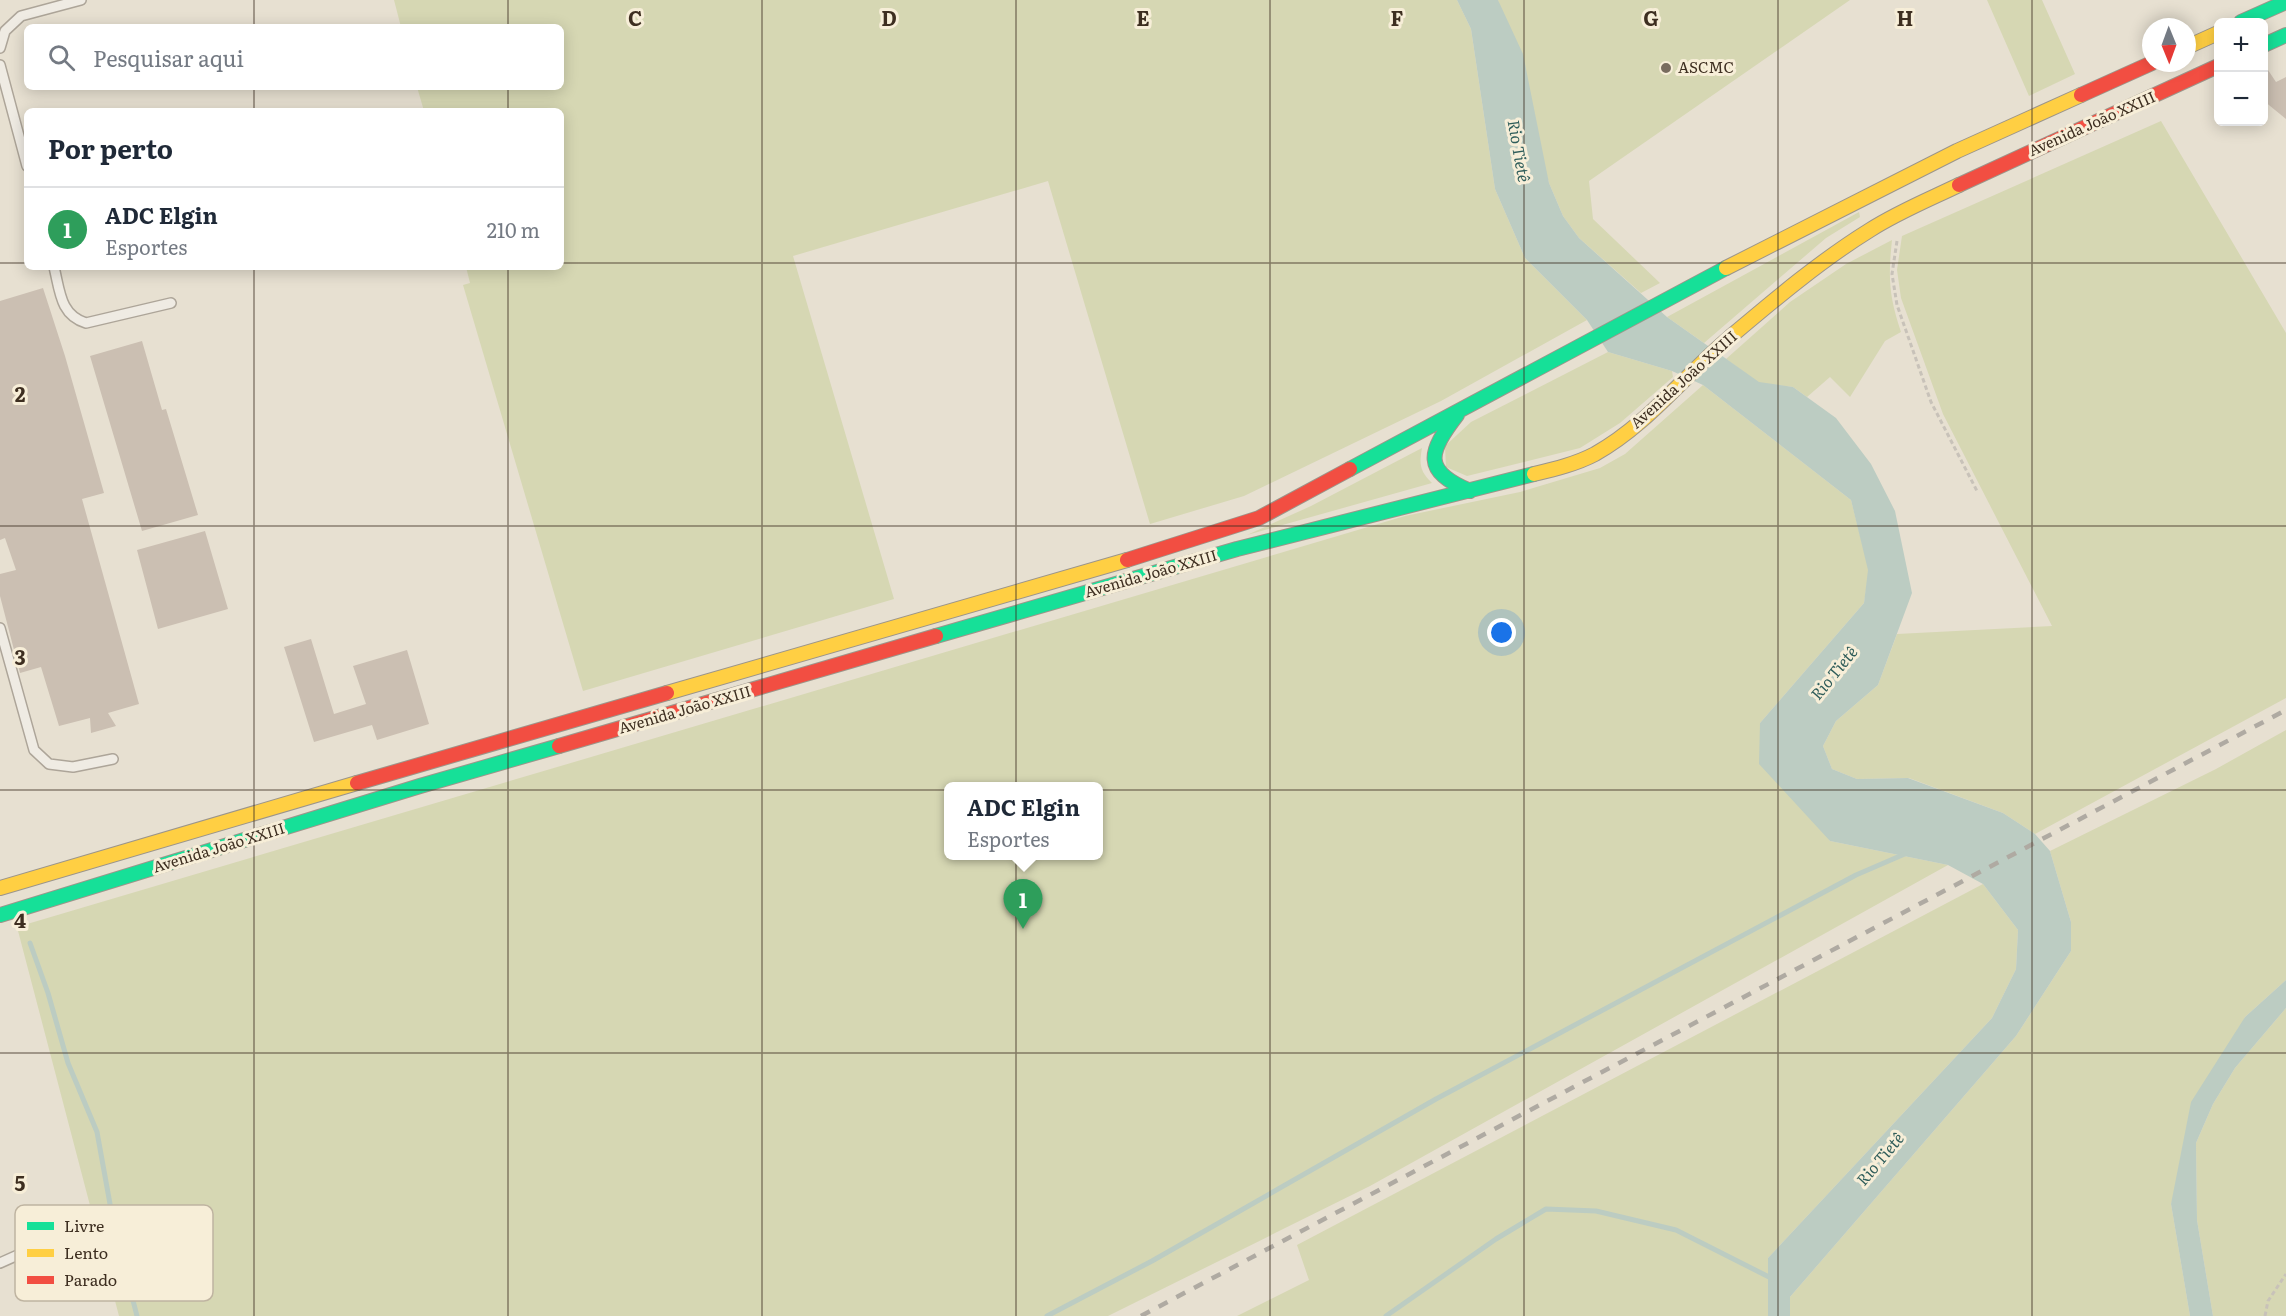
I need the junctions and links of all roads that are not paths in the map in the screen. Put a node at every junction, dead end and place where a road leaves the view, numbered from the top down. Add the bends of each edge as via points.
1 (81, 0) edge
2 (2286, 2) edge
3 (2250, 18) edge
4 (2214, 35) edge
5 (2286, 35) edge
6 (2196, 43) edge
7 (2268, 43) edge
8 (0, 48) edge
9 (0, 65) edge
10 (2142, 68) edge
11 (2214, 68) edge
12 (24, 155) edge
13 (55, 270) edge
14 (171, 303) dead end
15 (1462, 409) junction
16 (1470, 491) junction
17 (0, 628) edge
18 (113, 759) dead end
19 (0, 888) edge
20 (0, 915) edge
21 (15, 1256) edge
22 (0, 1263) edge

1 - 8 lane via 21,16 5,32
2 - 3 main road
4 - 6 main road
5 - 7 main road
9 - 12 lane
10 - 15 main road, Avenida João XXIII via 1957,151 1663,300
11 - 16 main road, Avenida João XXIII via 1973,178 1838,250 1727,340 1670,396 1593,455 1567,466
13 - 14 lane via 66,311 74,320 86,323
15 - 16 main road via 1436,445 1434,459 1445,480
15 - 19 main road, Avenida João XXIII via 1303,496 1259,518 1208,536
16 - 20 main road, Avenida João XXIII via 1216,555 420,786
17 - 18 lane via 34,750 49,764 73,767
21 - 22 lane

